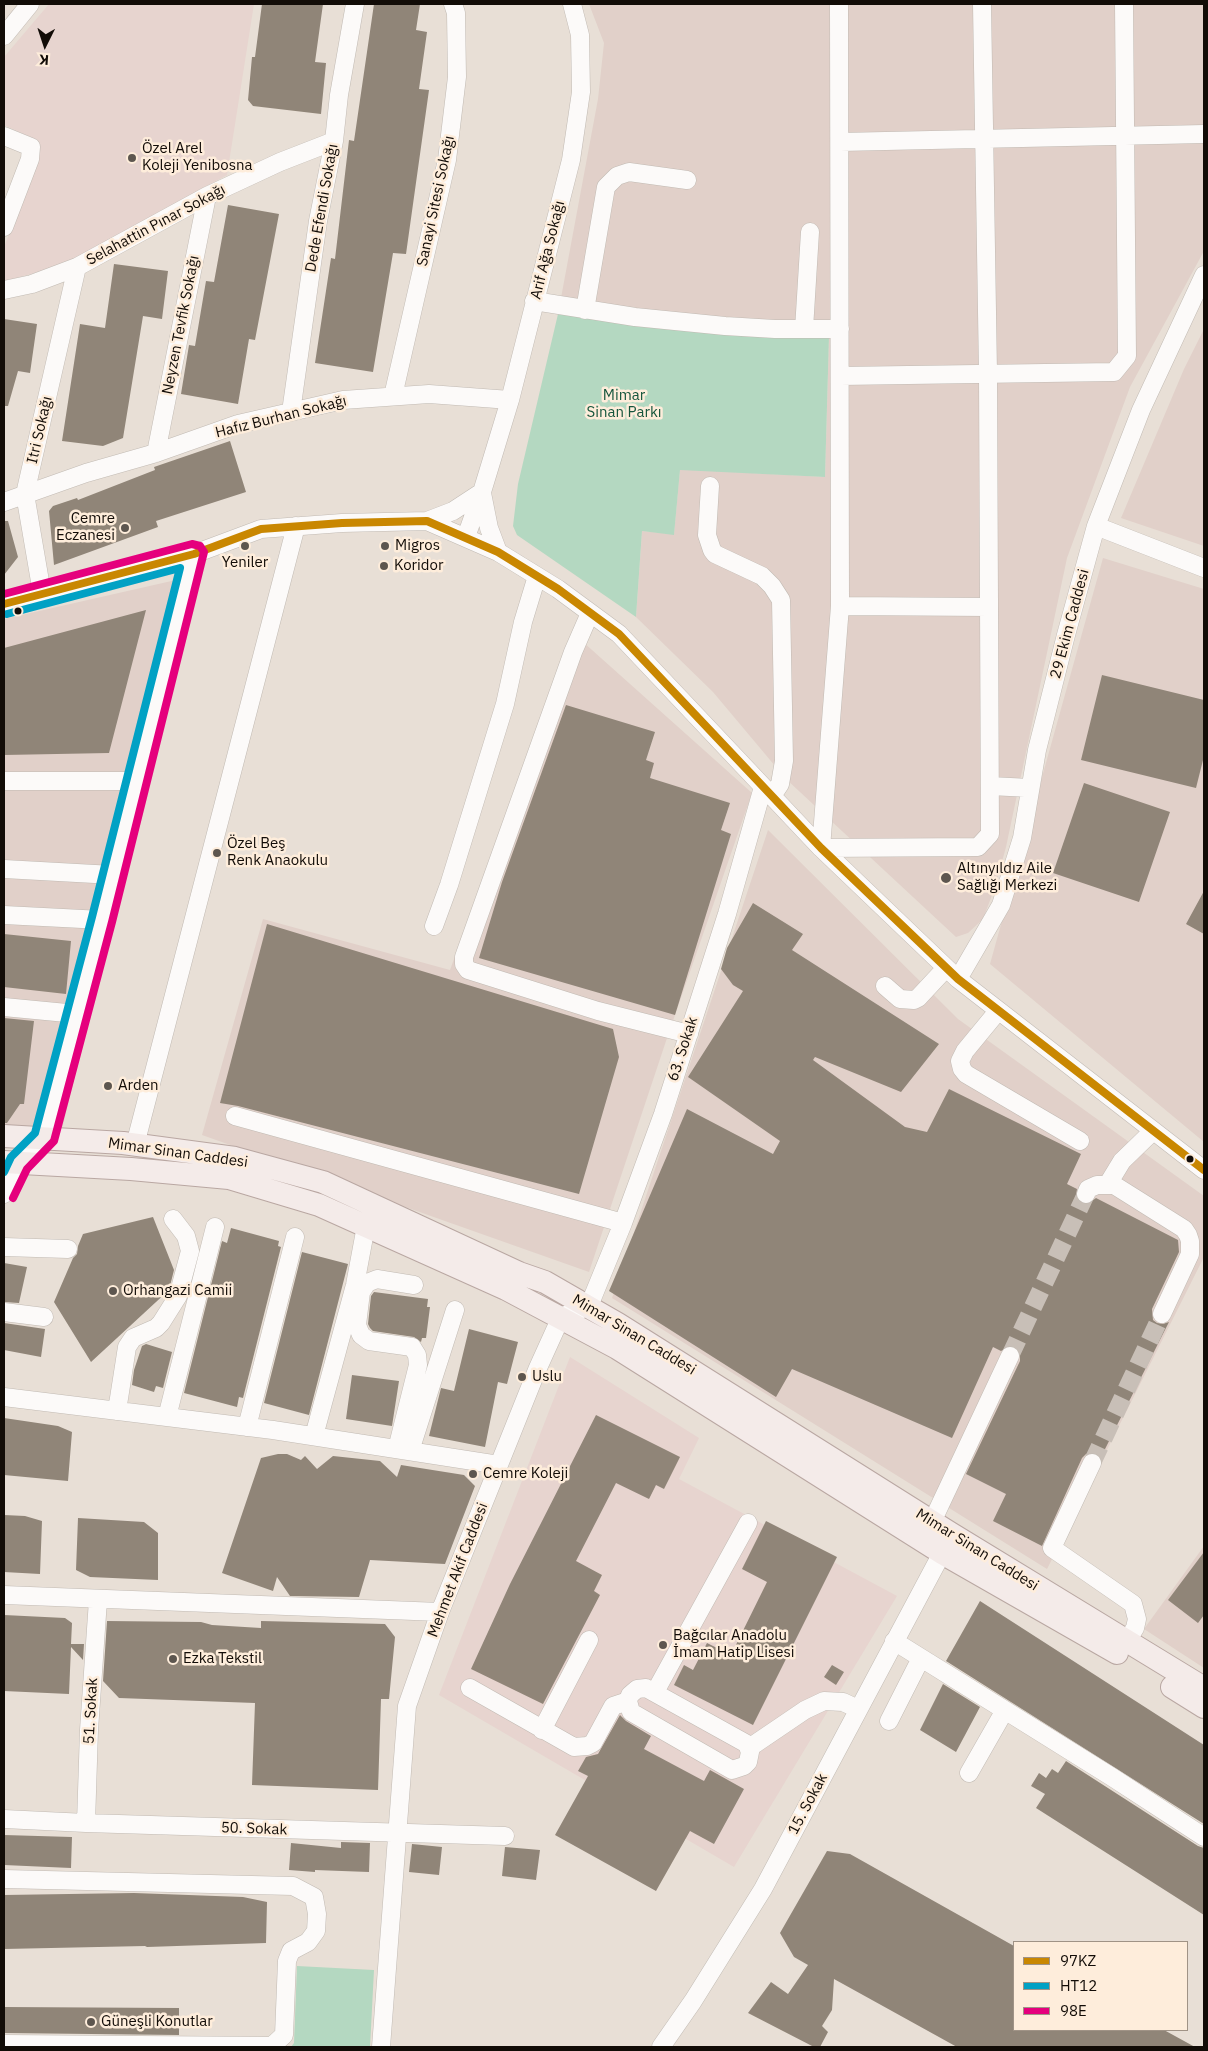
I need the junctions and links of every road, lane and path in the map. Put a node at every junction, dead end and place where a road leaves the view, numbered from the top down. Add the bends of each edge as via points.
1 (30, 4) edge
2 (355, 4) edge
3 (453, 4) edge
4 (572, 4) edge
5 (839, 4) edge
6 (982, 4) edge
7 (1124, 4) edge
8 (4, 36) edge
9 (1204, 134) edge
10 (4, 136) edge
11 (1123, 136) junction
12 (983, 139) junction
13 (334, 141) junction
14 (840, 142) junction
15 (687, 180) dead end
16 (207, 196) junction
17 (4, 227) edge
18 (810, 232) dead end
19 (77, 267) junction
20 (1204, 275) edge
21 (4, 290) edge
22 (534, 301) junction
23 (585, 310) junction
24 (804, 329) junction
25 (840, 329) junction
26 (988, 374) junction
27 (840, 376) junction
28 (393, 396) junction
29 (510, 400) junction
30 (291, 412) junction
31 (156, 453) junction
32 (710, 486) dead end
33 (482, 492) junction
34 (25, 494) junction
35 (4, 502) edge
36 (427, 521) junction
37 (296, 526) junction
38 (1096, 526) junction
39 (466, 537) junction
40 (498, 552) junction
41 (194, 554) junction
42 (1204, 568) edge
43 (537, 576) junction
44 (42, 594) junction
45 (4, 604) edge
46 (840, 606) junction
47 (989, 607) junction
48 (590, 613) junction
49 (4, 781) edge
50 (137, 781) junction
51 (990, 786) junction
52 (1030, 788) junction
53 (767, 792) junction
54 (821, 848) junction
55 (4, 869) edge
56 (113, 875) junction
57 (4, 915) edge
58 (102, 920) junction
59 (434, 926) dead end
60 (952, 974) junction
61 (885, 986) dead end
62 (4, 1007) edge
63 (998, 1010) junction
64 (77, 1014) junction
65 (689, 1034) junction
66 (235, 1116) dead end
67 (1153, 1131) junction
68 (4, 1136) edge
69 (44, 1138) junction
70 (1080, 1141) dead end
71 (135, 1145) junction
72 (11, 1162) edge
73 (1204, 1168) edge
74 (1108, 1184) junction
75 (4, 1194) edge
76 (1086, 1194) tunnel mouth
77 (173, 1219) dead end
78 (623, 1223) junction
79 (366, 1226) junction
80 (215, 1227) dead end
81 (295, 1237) dead end
82 (4, 1247) edge
83 (68, 1249) dead end
84 (414, 1286) dead end
85 (589, 1306) junction
86 (455, 1310) dead end
87 (4, 1312) edge
88 (1162, 1314) tunnel mouth
89 (44, 1317) dead end
90 (561, 1317) junction
91 (1010, 1356) tunnel mouth
92 (4, 1398) edge
93 (117, 1411) junction
94 (167, 1417) junction
95 (247, 1427) junction
96 (314, 1436) junction
97 (404, 1450) junction
98 (1092, 1463) tunnel mouth
99 (499, 1465) junction
100 (932, 1522) junction
101 (748, 1523) dead end
102 (942, 1553) junction
103 (4, 1595) edge
104 (98, 1600) junction
105 (440, 1612) junction
106 (589, 1640) dead end
107 (894, 1641) junction
108 (1127, 1641) junction
109 (921, 1658) junction
110 (470, 1688) dead end
111 (1204, 1688) edge
112 (655, 1692) junction
113 (628, 1701) junction
114 (1204, 1707) edge
115 (858, 1709) junction
116 (1005, 1710) junction
117 (889, 1721) dead end
118 (542, 1730) junction
119 (749, 1748) junction
120 (969, 1773) dead end
121 (4, 1819) edge
122 (86, 1823) junction
123 (396, 1833) junction
124 (505, 1836) dead end
125 (1204, 1837) edge
126 (4, 1879) edge
127 (4, 2044) edge
128 (381, 2047) edge
129 (661, 2047) edge

1 - 8 street
2 - 13 street, Dede Efendi Sokağı
3 - 28 street, Sanayi Sitesi Sokağı via 458,77 447,160
4 - 22 street, Arif Ağa Sokağı via 580,34 581,92 571,160
5 - 14 street
6 - 12 street
7 - 11 street
9 - 11 street
10 - 17 street via 31,147 30,158
11 - 12 street
11 - 26 street via 1127,356 1114,372
12 - 14 street
12 - 26 street
13 - 16 street, Selahattin Pınar Sokağı
13 - 30 street, Dede Efendi Sokağı via 318,221
14 - 25 street
15 - 23 street via 629,172 617,176 606,187
16 - 19 street, Selahattin Pınar Sokağı
16 - 31 street, Neyzen Tevfik Sokağı
18 - 24 street
19 - 21 street, Selahattin Pınar Sokağı via 32,284
19 - 34 street, Itri Sokağı
20 - 38 street, 29 Ekim Caddesi via 1141,410
22 - 23 street
22 - 29 street, Arif Ağa Sokağı
23 - 24 street via 725,326
24 - 25 street
25 - 27 street
26 - 27 street
26 - 47 street
27 - 46 street
28 - 29 street, Hafız Burhan Sokağı via 429,394
28 - 30 street, Hafız Burhan Sokağı via 343,400
29 - 33 street, Arif Ağa Sokağı
30 - 31 street, Hafız Burhan Sokağı via 238,424
31 - 34 street, Hafız Burhan Sokağı
32 - 53 street, 63. Sokak via 708,535 712,550 762,576 780,600 784,761 780,784
33 - 36 street via 453,511
33 - 39 street, Arif Ağa Sokağı
33 - 40 street via 489,528
34 - 35 street, Hafız Burhan Sokağı
34 - 44 street, Itri Sokağı
36 - 37 street
36 - 39 street
37 - 41 street via 261,529
37 - 71 street
38 - 42 street
38 - 52 street, 29 Ekim Caddesi
39 - 40 street
40 - 43 street
41 - 44 street
41 - 50 street
43 - 48 street
43 - 59 street via 522,622 505,704
44 - 45 street
46 - 47 street
46 - 54 street
47 - 51 street
48 - 53 street via 619,634
48 - 65 street via 573,652 464,964 468,970 598,1011
49 - 50 street
50 - 56 street
51 - 52 street
51 - 54 street via 990,834 978,847
52 - 60 street, 29 Ekim Caddesi via 1022,838 1001,905
53 - 54 street
53 - 65 street, 63. Sokak
54 - 60 street
55 - 56 street
56 - 58 street
57 - 58 street
58 - 64 street
60 - 61 street, 29 Ekim Caddesi via 914,1000 900,999
60 - 63 street
62 - 64 street
63 - 67 street
63 - 70 street via 965,1051 960,1061 962,1069
64 - 69 street
65 - 78 street, 63. Sokak
66 - 78 street
67 - 73 street
67 - 74 street via 1122,1161
68 - 69 main road, Mimar Sinan Caddesi
69 - 71 main road, Mimar Sinan Caddesi
69 - 72 street
71 - 85 main road, Mimar Sinan Caddesi via 235,1158 323,1182 518,1273 545,1282
72 - 75 street
72 - 79 main road, Mimar Sinan Caddesi via 229,1178 319,1205
74 - 76 street via 1088,1189
74 - 88 street via 1188,1234 1190,1254
77 - 93 street via 186,1236 190,1251 178,1296 156,1328 133,1338 127,1347
78 - 85 street, 63. Sokak
79 - 90 main road, Mimar Sinan Caddesi
79 - 96 street via 355,1285
80 - 94 street
81 - 95 street
82 - 83 street
84 - 97 street via 377,1279 367,1283 361,1292 357,1325 365,1338 412,1348 417,1355
85 - 90 street
85 - 100 main road, Mimar Sinan Caddesi
86 - 97 street
87 - 89 street
90 - 99 street, Mehmet Akif Caddesi
90 - 102 main road, Mimar Sinan Caddesi via 616,1348
91 - 100 street
92 - 93 street
93 - 94 street
94 - 95 street
95 - 96 street
96 - 97 street
97 - 99 street
98 - 108 street via 1052,1548 1134,1604 1137,1619
99 - 105 street, Mehmet Akif Caddesi
100 - 108 main road, Mimar Sinan Caddesi
101 - 112 street
102 - 107 street, 15. Sokak
102 - 114 main road, Mimar Sinan Caddesi via 1125,1657
103 - 104 street
104 - 105 street
104 - 122 street, 51. Sokak
105 - 123 street, Mehmet Akif Caddesi via 407,1706
106 - 118 street
107 - 109 street
107 - 115 street, 15. Sokak
108 - 111 main road, Mimar Sinan Caddesi
109 - 116 street
109 - 117 street
110 - 118 street
112 - 113 street via 637,1689
112 - 119 street
113 - 118 street via 613,1706 593,1743 587,1746 568,1745
113 - 119 street via 631,1712 732,1770 748,1762
115 - 119 street via 843,1702 824,1701
115 - 129 street, 15. Sokak via 763,1889
116 - 120 street
116 - 125 street
121 - 122 street, 50. Sokak
122 - 123 street, 50. Sokak
123 - 124 street, 50. Sokak
123 - 128 street, Mehmet Akif Caddesi
126 - 127 street via 293,1886 314,1896 317,1914 316,1931 308,1942 290,1951 284,2035 272,2046

